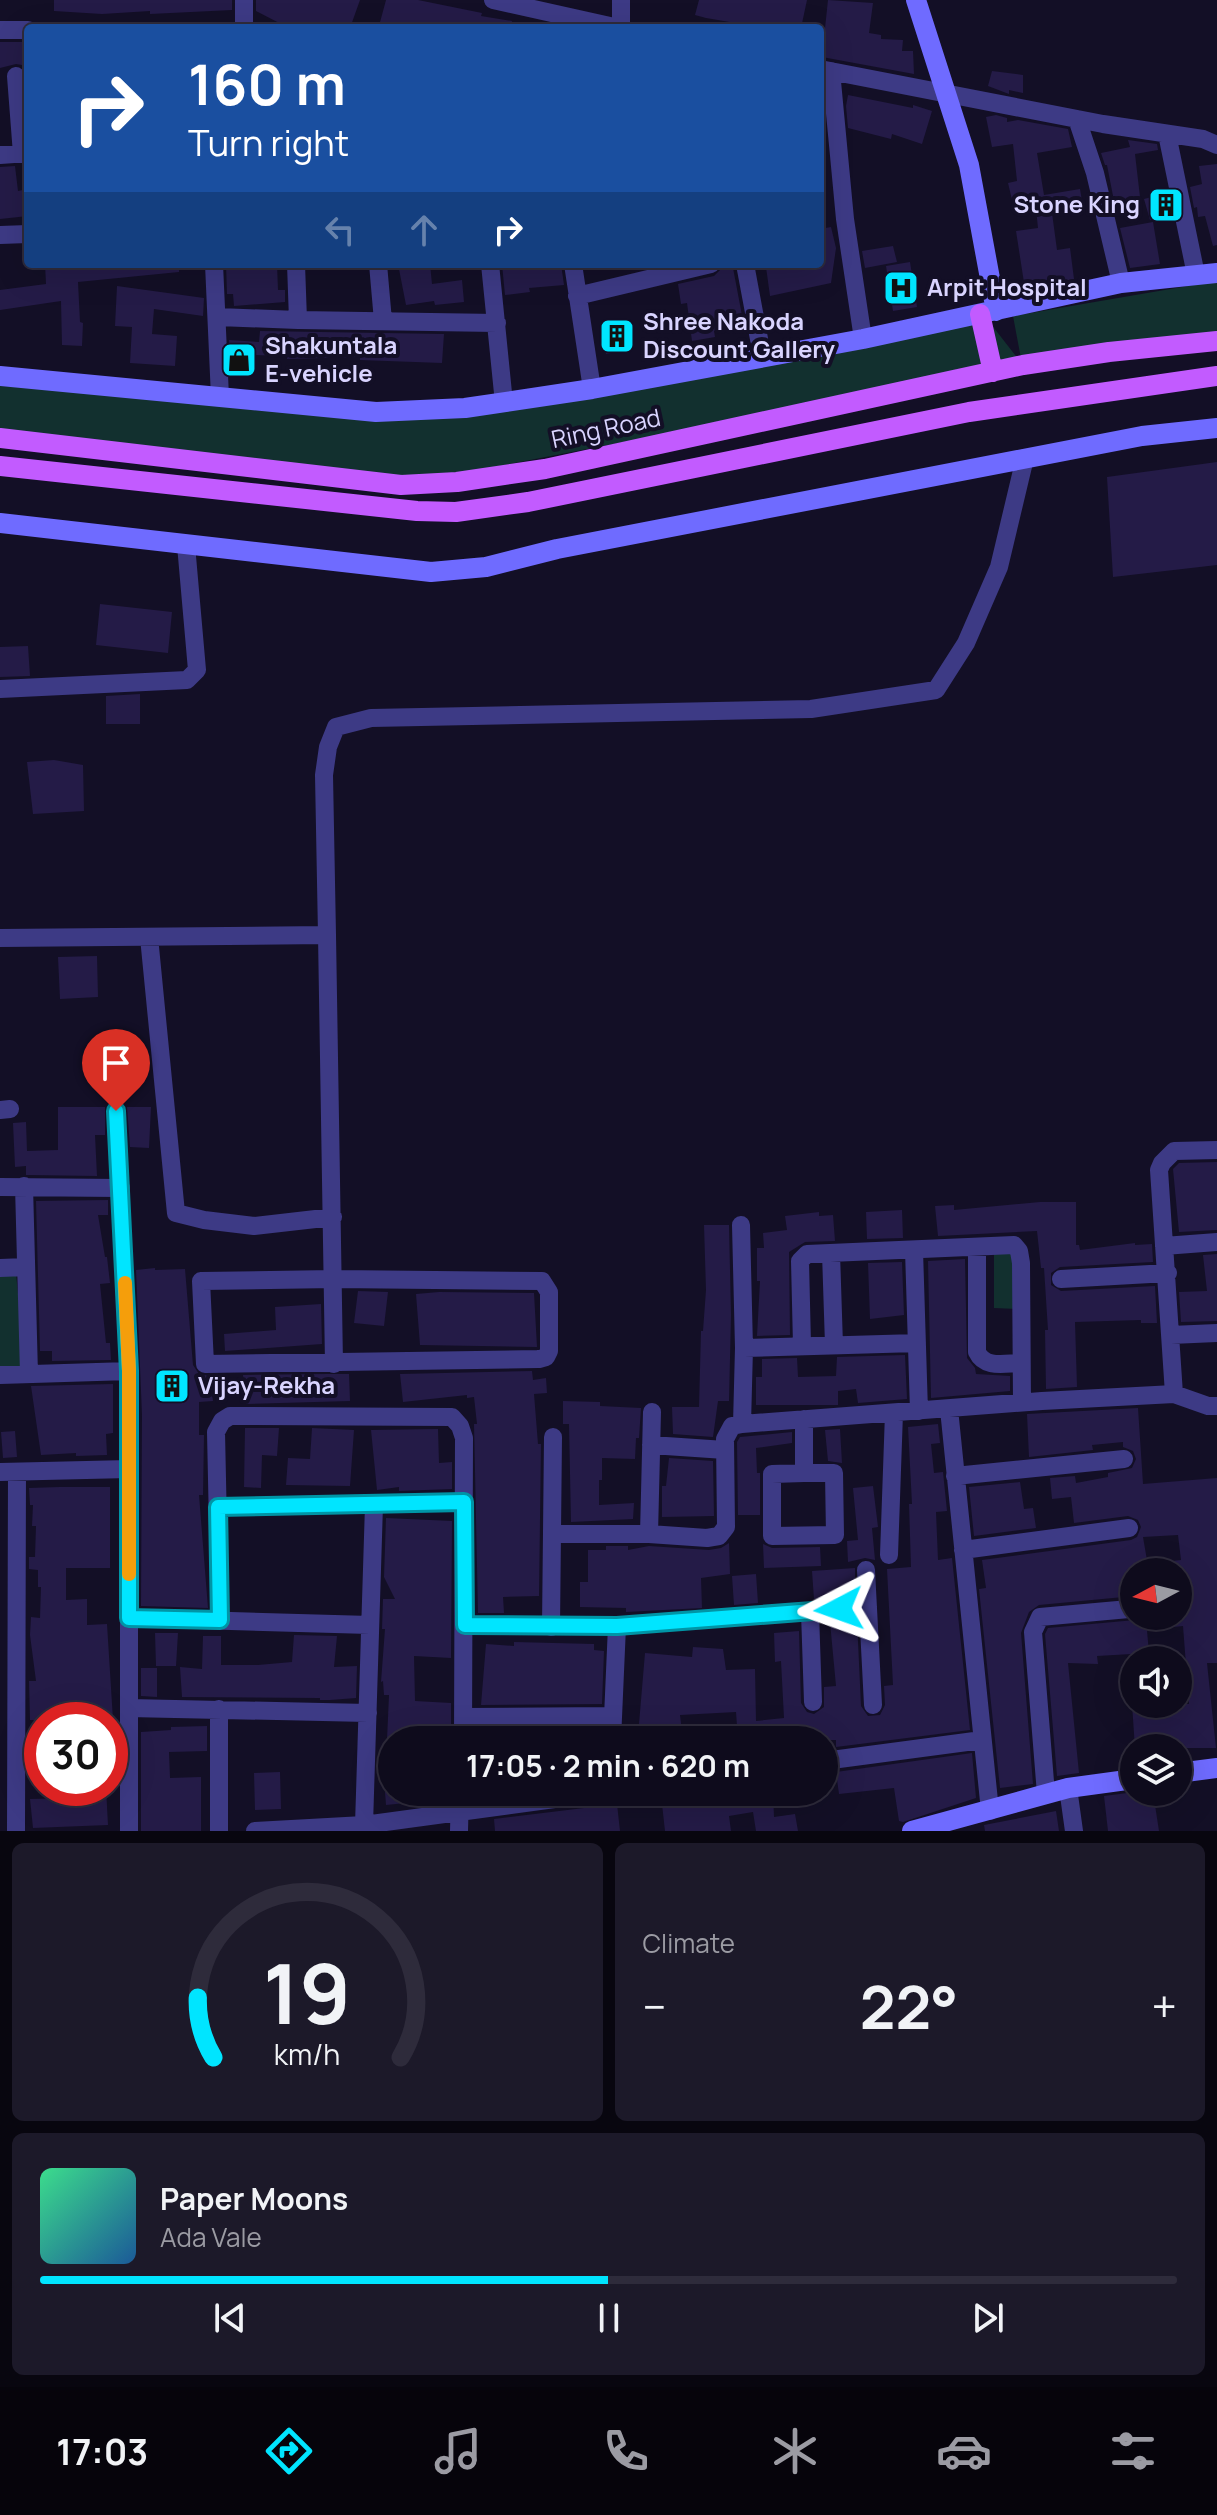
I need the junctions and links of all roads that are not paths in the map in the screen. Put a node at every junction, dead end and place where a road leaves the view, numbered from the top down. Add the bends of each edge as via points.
1 (244, 0) edge
2 (493, 0) edge
3 (621, 0) edge
4 (916, 0) edge
5 (557, 22) edge
6 (244, 24) edge
7 (578, 24) edge
8 (620, 24) edge
9 (0, 30) edge
10 (24, 30) edge
11 (826, 70) edge
12 (16, 76) dead end
13 (945, 95) junction
14 (1077, 119) junction
15 (1167, 134) junction
16 (24, 145) edge
17 (1217, 145) edge
18 (24, 154) edge
19 (0, 155) edge
20 (24, 234) edge
21 (0, 235) edge
22 (214, 268) edge
23 (296, 268) edge
24 (378, 268) edge
25 (490, 268) edge
26 (574, 268) edge
27 (694, 268) edge
28 (746, 268) edge
29 (1217, 273) edge
30 (1196, 275) junction
31 (1121, 283) junction
32 (577, 296) junction
33 (988, 312) junction
34 (218, 317) junction
35 (298, 320) junction
36 (383, 321) junction
37 (497, 323) junction
38 (863, 339) junction
39 (1217, 341) edge
40 (762, 355) junction
41 (993, 372) junction
42 (0, 376) edge
43 (1217, 376) edge
44 (592, 389) junction
45 (220, 397) junction
46 (504, 403) junction
47 (1217, 428) edge
48 (0, 438) edge
49 (1025, 458) junction
50 (0, 466) edge
51 (0, 523) edge
52 (186, 545) junction
53 (0, 689) edge
54 (327, 935) junction
55 (149, 937) junction
56 (0, 938) edge
57 (116, 1111) dead end
58 (1217, 1150) edge
59 (24, 1186) junction
60 (0, 1187) edge
61 (121, 1188) junction
62 (333, 1217) junction
63 (741, 1225) dead end
64 (1217, 1242) edge
65 (1164, 1246) junction
66 (977, 1247) junction
67 (914, 1250) junction
68 (831, 1253) junction
69 (26, 1267) junction
70 (0, 1268) edge
71 (1168, 1273) junction
72 (334, 1279) junction
73 (1061, 1279) dead end
74 (1217, 1333) edge
75 (1171, 1335) junction
76 (917, 1343) junction
77 (802, 1345) junction
78 (834, 1345) junction
79 (744, 1348) junction
80 (1021, 1363) junction
81 (334, 1364) junction
82 (129, 1371) junction
83 (29, 1374) junction
84 (0, 1375) edge
85 (1174, 1394) junction
86 (1022, 1402) junction
87 (1217, 1406) edge
88 (949, 1409) junction
89 (919, 1411) junction
90 (652, 1412) dead end
91 (894, 1413) junction
92 (804, 1419) junction
93 (742, 1424) junction
94 (553, 1437) dead end
95 (651, 1445) junction
96 (725, 1450) junction
97 (1124, 1459) dead end
98 (129, 1469) junction
99 (9, 1472) edge
100 (804, 1473) junction
101 (955, 1476) junction
102 (464, 1502) junction
103 (374, 1505) junction
104 (218, 1507) junction
105 (1129, 1528) dead end
106 (553, 1534) junction
107 (649, 1534) junction
108 (963, 1550) junction
109 (889, 1555) dead end
110 (866, 1570) dead end
111 (8, 1575) edge
112 (868, 1607) junction
113 (1120, 1610) edge
114 (810, 1612) junction
115 (129, 1618) junction
116 (220, 1620) junction
117 (370, 1625) junction
118 (465, 1625) junction
119 (617, 1626) junction
120 (551, 1627) junction
121 (813, 1702) dead end
122 (873, 1705) dead end
123 (129, 1708) junction
124 (219, 1709) junction
125 (368, 1713) junction
126 (613, 1716) junction
127 (464, 1717) junction
128 (464, 1726) edge
129 (613, 1726) edge
130 (982, 1740) junction
131 (838, 1759) edge
132 (1217, 1768) edge
133 (1192, 1771) edge
134 (1120, 1781) edge
135 (1068, 1788) junction
136 (1046, 1794) junction
137 (537, 1806) edge
138 (990, 1811) junction
139 (459, 1822) edge
140 (364, 1825) junction
141 (16, 1831) edge
142 (129, 1831) edge
143 (219, 1831) edge
144 (255, 1831) edge
145 (912, 1831) edge
146 (1074, 1831) edge

1 - 6 street
2 - 5 street
3 - 8 street
4 - 13 street
5 - 7 street
9 - 10 street
11 - 13 street
11 - 38 street
12 - 16 street
13 - 14 street
13 - 33 street via 969,165
14 - 15 street
14 - 31 street
15 - 17 street
15 - 30 street
18 - 19 street
20 - 21 street
22 - 34 street
23 - 35 street
24 - 36 street
25 - 37 street
26 - 32 street
27 - 32 street
28 - 40 street
29 - 30 street
30 - 31 street
31 - 33 street
32 - 44 street
33 - 38 street
33 - 41 main road
34 - 35 street
34 - 45 street
35 - 36 street
36 - 37 street
37 - 46 street
38 - 40 street
39 - 41 main road, Ring Road
40 - 44 street
41 - 48 main road, Ring Road via 545,469 457,482 401,485
42 - 45 street
43 - 50 main road via 969,412 456,512
44 - 46 street
45 - 46 street via 376,412
47 - 49 street
49 - 52 street via 486,567 431,572
49 - 54 street via 999,567 966,643 936,690 811,709 371,718 336,727 324,775
51 - 52 street
52 - 53 street via 197,670 187,680
54 - 55 street
54 - 62 street
55 - 56 street
55 - 62 street via 176,1213 254,1226
57 - 61 street
58 - 65 street via 1174,1151 1162,1163
59 - 60 street
59 - 61 street
59 - 69 street
61 - 82 street
62 - 72 street
63 - 79 street
64 - 65 street
65 - 71 street
66 - 67 street
66 - 80 street via 977,1352 987,1364
66 - 80 street via 1014,1245 1019,1251
67 - 68 street
67 - 76 street
68 - 77 street via 807,1254 800,1261
68 - 78 street
69 - 70 street
69 - 83 street
71 - 73 street
71 - 75 street
72 - 81 street
72 - 81 street via 201,1281 205,1364
72 - 81 street via 542,1281 549,1292 546,1357
74 - 75 street
75 - 85 street
76 - 78 street
76 - 89 street
77 - 78 street
77 - 79 street
79 - 93 street
80 - 86 street
82 - 83 street
82 - 98 street
83 - 84 street
85 - 86 street
85 - 87 street
86 - 88 street
88 - 89 street
88 - 101 street
89 - 91 street
90 - 95 street
91 - 92 street
91 - 109 street
92 - 93 street
92 - 100 street
93 - 96 street via 728,1430
94 - 106 street
95 - 96 street
95 - 107 street
96 - 107 street via 723,1533 707,1538
97 - 101 street
98 - 99 street
98 - 115 street
99 - 111 street
100 - 100 street via 772,1474 772,1536 835,1535 834,1473
101 - 108 street
102 - 103 street
102 - 104 street via 464,1438 452,1417 230,1416 216,1432
102 - 118 street
103 - 104 street
103 - 117 street
104 - 116 street
105 - 108 street
106 - 107 street
106 - 120 street
108 - 130 street
110 - 112 street
111 - 141 street
112 - 114 street
112 - 122 street
113 - 136 street via 1040,1617 1035,1622
114 - 119 street
114 - 121 street
115 - 116 street
115 - 123 street
116 - 117 street
117 - 125 street
118 - 120 street
118 - 127 street
119 - 120 street
119 - 126 street
123 - 124 street
123 - 142 street
124 - 125 street
124 - 143 street
125 - 140 street
126 - 127 street
126 - 129 street
127 - 128 street
130 - 131 street
130 - 138 street
132 - 133 street
134 - 135 street
135 - 136 street
135 - 146 street
136 - 138 street
137 - 139 street
138 - 145 street
139 - 140 street
140 - 144 street

